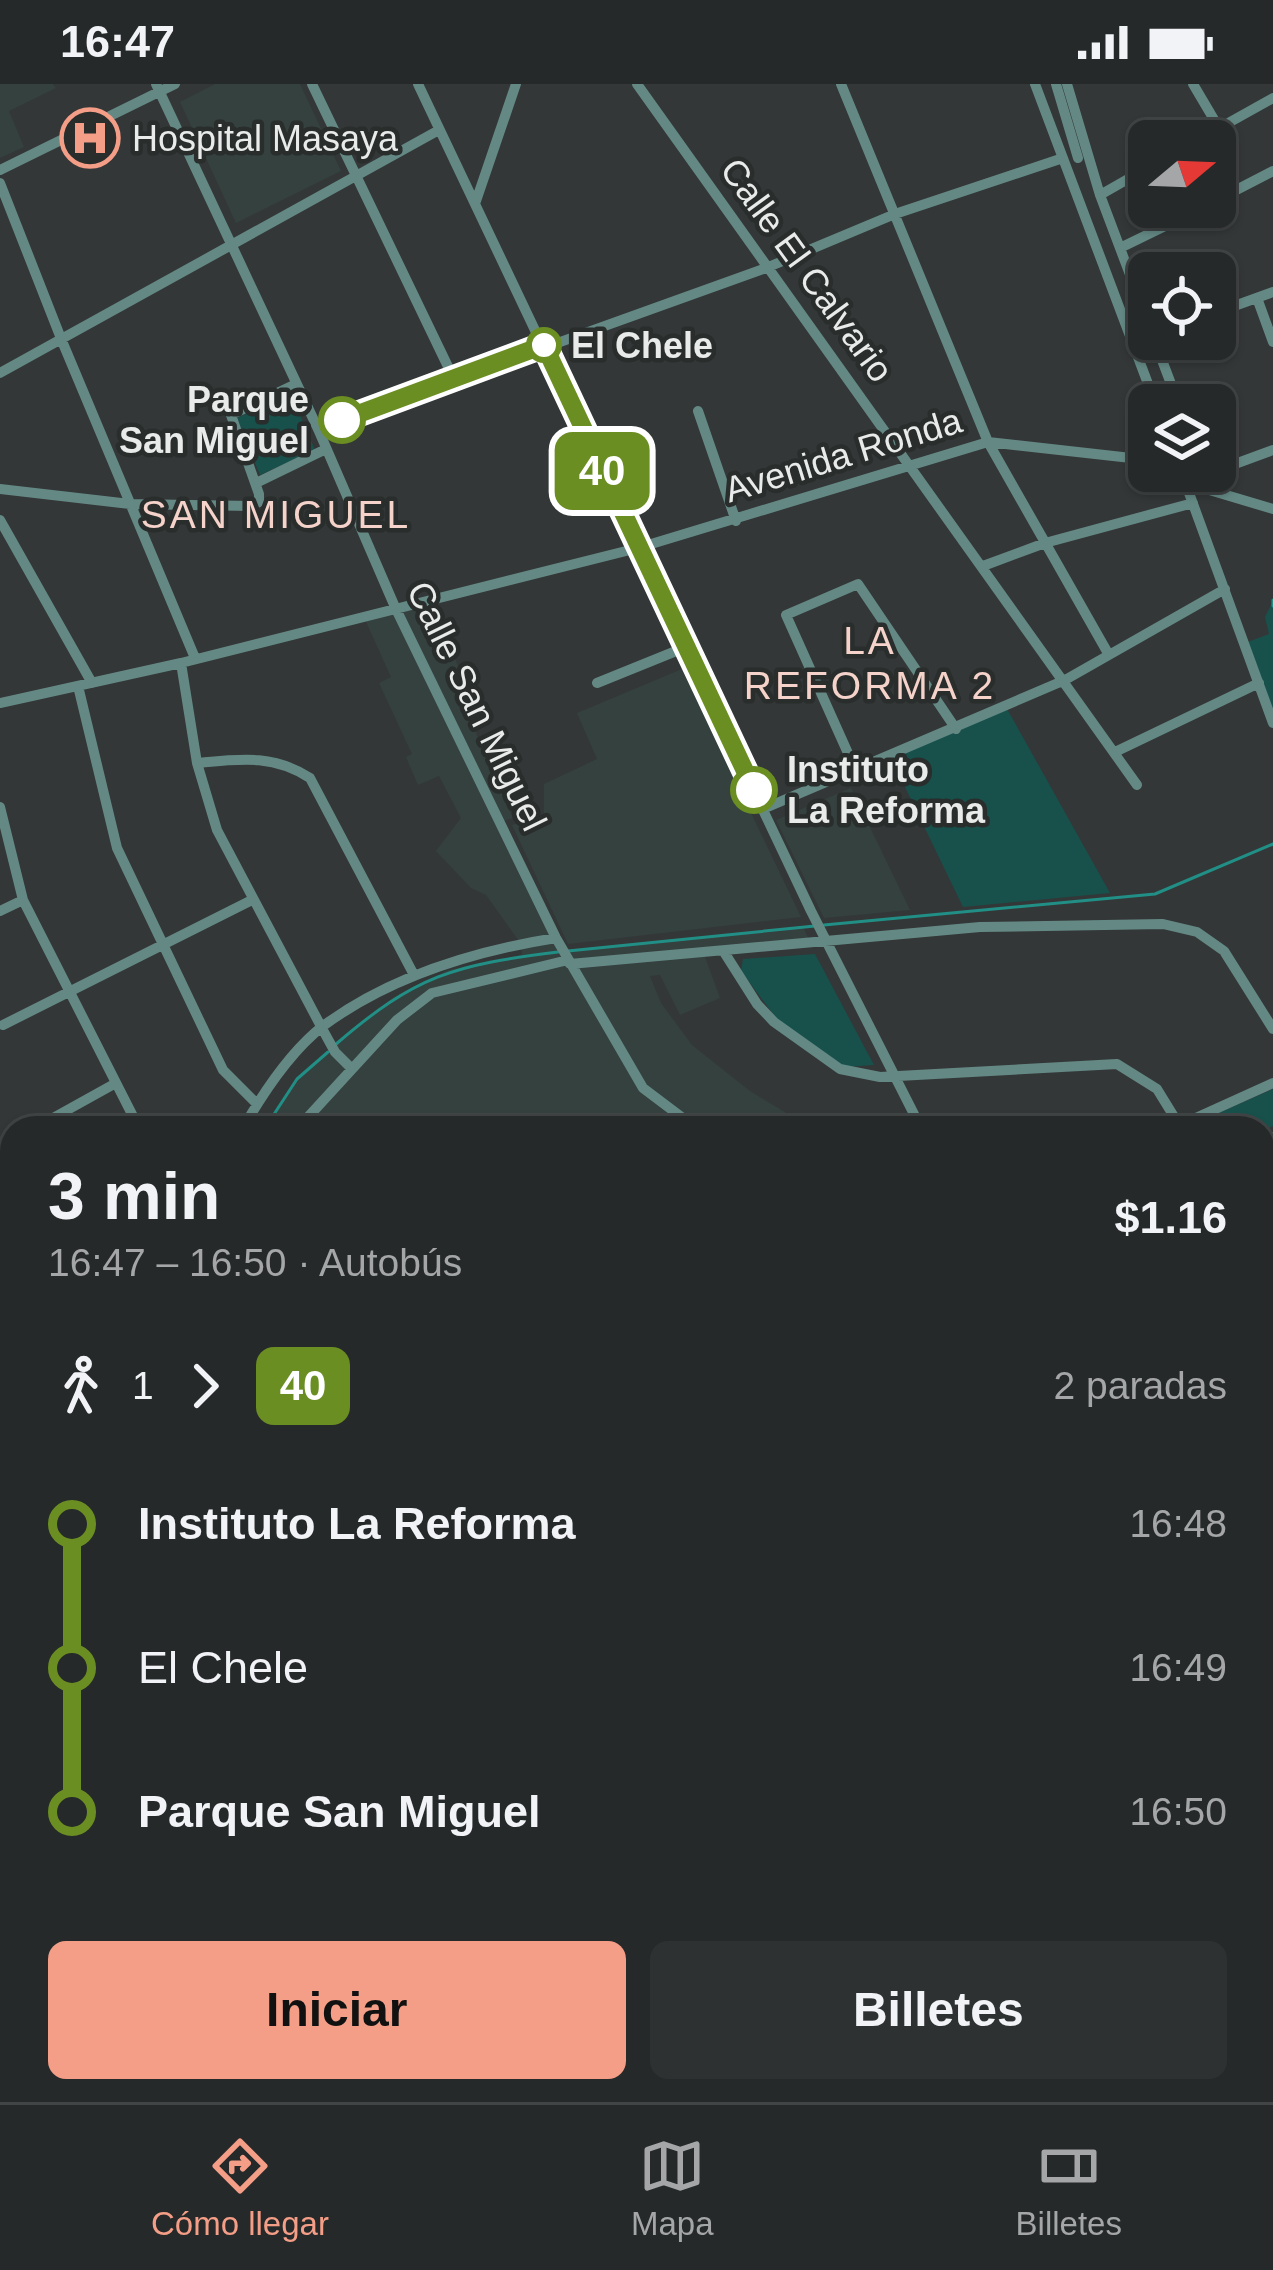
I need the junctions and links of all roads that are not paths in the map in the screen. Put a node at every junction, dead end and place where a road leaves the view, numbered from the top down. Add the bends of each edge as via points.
1 (175, 84) edge
2 (312, 84) edge
3 (418, 84) edge
4 (516, 84) edge
5 (842, 84) edge
6 (1035, 84) edge
7 (1056, 84) edge
8 (1067, 84) edge
9 (1193, 84) edge
10 (641, 85) edge
11 (158, 88) edge
12 (1273, 98) edge
13 (1215, 120) edge
14 (1234, 120) edge
15 (439, 130) junction
16 (1073, 158) junction
17 (0, 170) edge
18 (1270, 173) edge
19 (354, 175) junction
20 (1128, 179) edge
21 (0, 183) edge
22 (1236, 190) edge
23 (1273, 191) edge
24 (1100, 195) junction
25 (475, 204) junction
26 (895, 214) junction
27 (1161, 228) edge
28 (230, 246) junction
29 (1120, 248) junction
30 (766, 268) junction
31 (1128, 270) edge
32 (1273, 292) edge
33 (1257, 298) junction
34 (1236, 306) edge
35 (62, 341) junction
36 (1273, 342) edge
37 (544, 345) junction
38 (0, 373) edge
39 (453, 377) junction
40 (296, 384) junction
41 (1149, 384) edge
42 (698, 411) dead end
43 (318, 429) junction
44 (988, 442) junction
45 (326, 449) junction
46 (1273, 450) edge
47 (1128, 458) edge
48 (1236, 462) edge
49 (911, 464) junction
50 (256, 483) junction
51 (0, 489) edge
52 (1189, 492) edge
53 (1214, 492) edge
54 (1193, 503) junction
55 (130, 504) junction
56 (1273, 509) edge
57 (0, 520) edge
58 (736, 520) junction
59 (1045, 543) junction
60 (638, 548) junction
61 (983, 566) junction
62 (1225, 589) junction
63 (395, 607) junction
64 (686, 647) junction
65 (1108, 656) junction
66 (195, 658) junction
67 (181, 663) junction
68 (1065, 680) junction
69 (597, 682) dead end
70 (1259, 683) junction
71 (85, 685) junction
72 (0, 703) edge
73 (1273, 723) edge
74 (956, 729) junction
75 (1115, 752) junction
76 (197, 763) junction
77 (856, 771) junction
78 (1137, 785) dead end
79 (0, 807) edge
80 (763, 809) junction
81 (23, 900) junction
82 (252, 900) junction
83 (0, 911) edge
84 (557, 940) junction
85 (826, 940) junction
86 (160, 945) junction
87 (724, 952) junction
88 (568, 960) junction
89 (414, 975) junction
90 (69, 992) junction
91 (3, 1025) dead end
92 (1273, 1029) edge
93 (323, 1030) junction
94 (351, 1067) junction
95 (892, 1076) junction
96 (116, 1083) junction
97 (1273, 1083) edge
98 (257, 1104) junction
99 (57, 1116) edge
100 (134, 1116) edge
101 (250, 1116) edge
102 (308, 1116) edge
103 (680, 1116) edge
104 (914, 1116) edge
105 (1172, 1116) edge
106 (1202, 1116) edge

1 - 11 street
2 - 19 street
3 - 15 street
4 - 25 street
5 - 26 street
6 - 16 street
7 - 16 street
8 - 16 street
9 - 13 street
10 - 30 street, Calle El Calvario
11 - 17 street
11 - 28 street, Calle San Miguel
12 - 14 street
15 - 19 street
15 - 25 street
16 - 24 street
16 - 26 street
16 - 41 street
18 - 22 street
18 - 23 street
19 - 28 street
19 - 39 street
20 - 24 street
21 - 35 street
24 - 29 street
25 - 37 street
26 - 30 street
26 - 44 street
27 - 29 street
28 - 35 street
28 - 40 street, Calle San Miguel
29 - 31 street
30 - 37 street
30 - 49 street, Calle El Calvario
32 - 33 street
33 - 34 street
33 - 36 street
35 - 38 street
35 - 55 street
37 - 39 street
37 - 60 street
39 - 43 street
40 - 43 street, Calle San Miguel
40 - 50 street via 231,415
42 - 58 street
43 - 45 street, Calle San Miguel
44 - 47 street, Avenida Ronda
44 - 49 street, Avenida Ronda
44 - 59 street
45 - 50 street
45 - 63 street, Calle San Miguel
46 - 48 street
49 - 58 street, Avenida Ronda
49 - 61 street, Calle El Calvario
50 - 55 street via 259,502 252,506
51 - 55 street
52 - 54 street
53 - 56 street
54 - 59 street
54 - 62 street
55 - 66 street
57 - 71 street
58 - 60 street, Avenida Ronda
59 - 61 street
59 - 65 street
60 - 63 street, Avenida Ronda
60 - 64 street
61 - 68 street, Calle El Calvario
62 - 65 street
62 - 70 street
63 - 66 street, Avenida Ronda
63 - 84 street, Calle San Miguel
64 - 69 street
64 - 80 street
65 - 68 street
66 - 67 street, Avenida Ronda
67 - 71 street, Avenida Ronda
67 - 76 street
68 - 74 street
68 - 75 street, Calle El Calvario
70 - 73 street
70 - 75 street
71 - 72 street, Avenida Ronda
71 - 86 street via 117,848
74 - 77 street
74 - 77 street via 858,584 787,615
75 - 78 street, Calle El Calvario
76 - 82 street
76 - 89 street via 270,759 310,778
77 - 80 street
79 - 81 street
80 - 85 street
81 - 83 street
81 - 90 street
82 - 86 street
82 - 93 street
84 - 88 street, Calle San Miguel
84 - 89 street via 477,952
85 - 87 street
85 - 92 street via 980,927 1186,928 1234,962
85 - 95 street
86 - 90 street
86 - 98 street via 223,1070
87 - 88 street
87 - 95 street via 757,1004 818,1056 840,1069
88 - 94 street via 432,993
88 - 103 street, Calle San Miguel via 643,1088
89 - 93 street
90 - 91 street
90 - 96 street
93 - 94 street
93 - 98 street
94 - 102 street
95 - 104 street
95 - 105 street via 1117,1064 1157,1089
96 - 99 street
96 - 100 street
97 - 106 street
98 - 101 street

